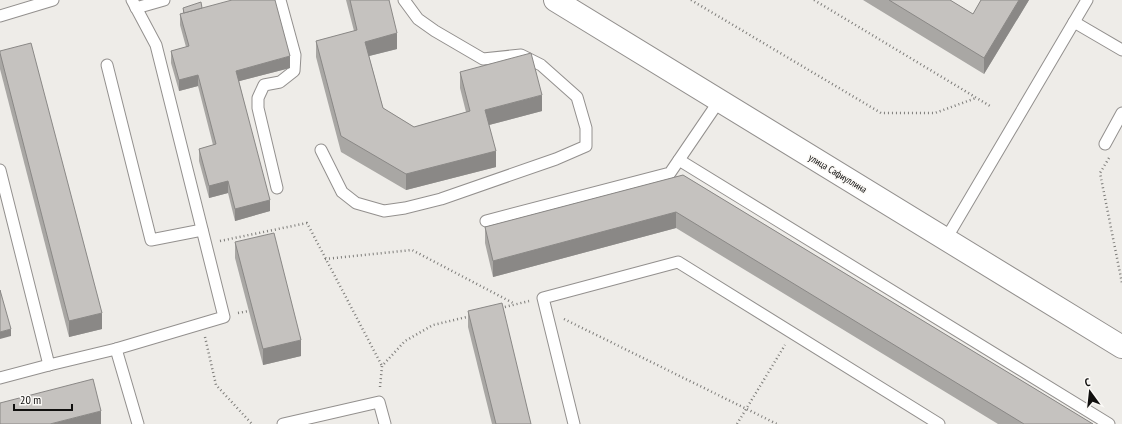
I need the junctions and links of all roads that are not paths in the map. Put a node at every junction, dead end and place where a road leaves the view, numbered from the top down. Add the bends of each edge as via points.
1 (53, 0) edge
2 (164, 0) edge
3 (280, 0) edge
4 (404, 0) edge
5 (555, 0) edge
6 (1087, 0) edge
7 (134, 4) edge
8 (0, 16) edge
9 (1074, 22) junction
10 (1122, 50) edge
11 (107, 65) dead end
12 (719, 100) junction
13 (1122, 113) edge
14 (1105, 144) dead end
15 (321, 150) dead end
16 (679, 160) junction
17 (0, 170) edge
18 (277, 188) dead end
19 (486, 221) dead end
20 (202, 230) junction
21 (946, 239) junction
22 (1122, 347) edge
23 (116, 349) junction
24 (48, 365) junction
25 (0, 378) edge
26 (138, 424) edge
27 (283, 424) edge
28 (385, 424) edge
29 (574, 424) edge
30 (939, 424) edge
31 (1109, 424) edge

1 - 8 lane
2 - 7 lane
3 - 18 lane via 295,55 294,72 280,82 264,86 258,98 258,108
4 - 15 lane via 418,18 435,32 483,59 521,55 541,65 577,97 586,128 586,146 441,199 384,211 356,203 342,192
5 - 12 street, улица Сафиуллина
6 - 9 lane
7 - 20 lane via 156,45
9 - 10 lane
9 - 21 lane
11 - 20 lane via 151,240
12 - 16 lane
12 - 21 street, улица Сафиуллина
13 - 14 lane
16 - 19 lane via 670,174
16 - 31 lane
17 - 24 lane
20 - 23 lane via 224,316
21 - 22 street, улица Сафиуллина
23 - 24 lane
23 - 26 lane
24 - 25 lane
27 - 28 lane via 379,402
29 - 30 lane via 543,298 678,262

